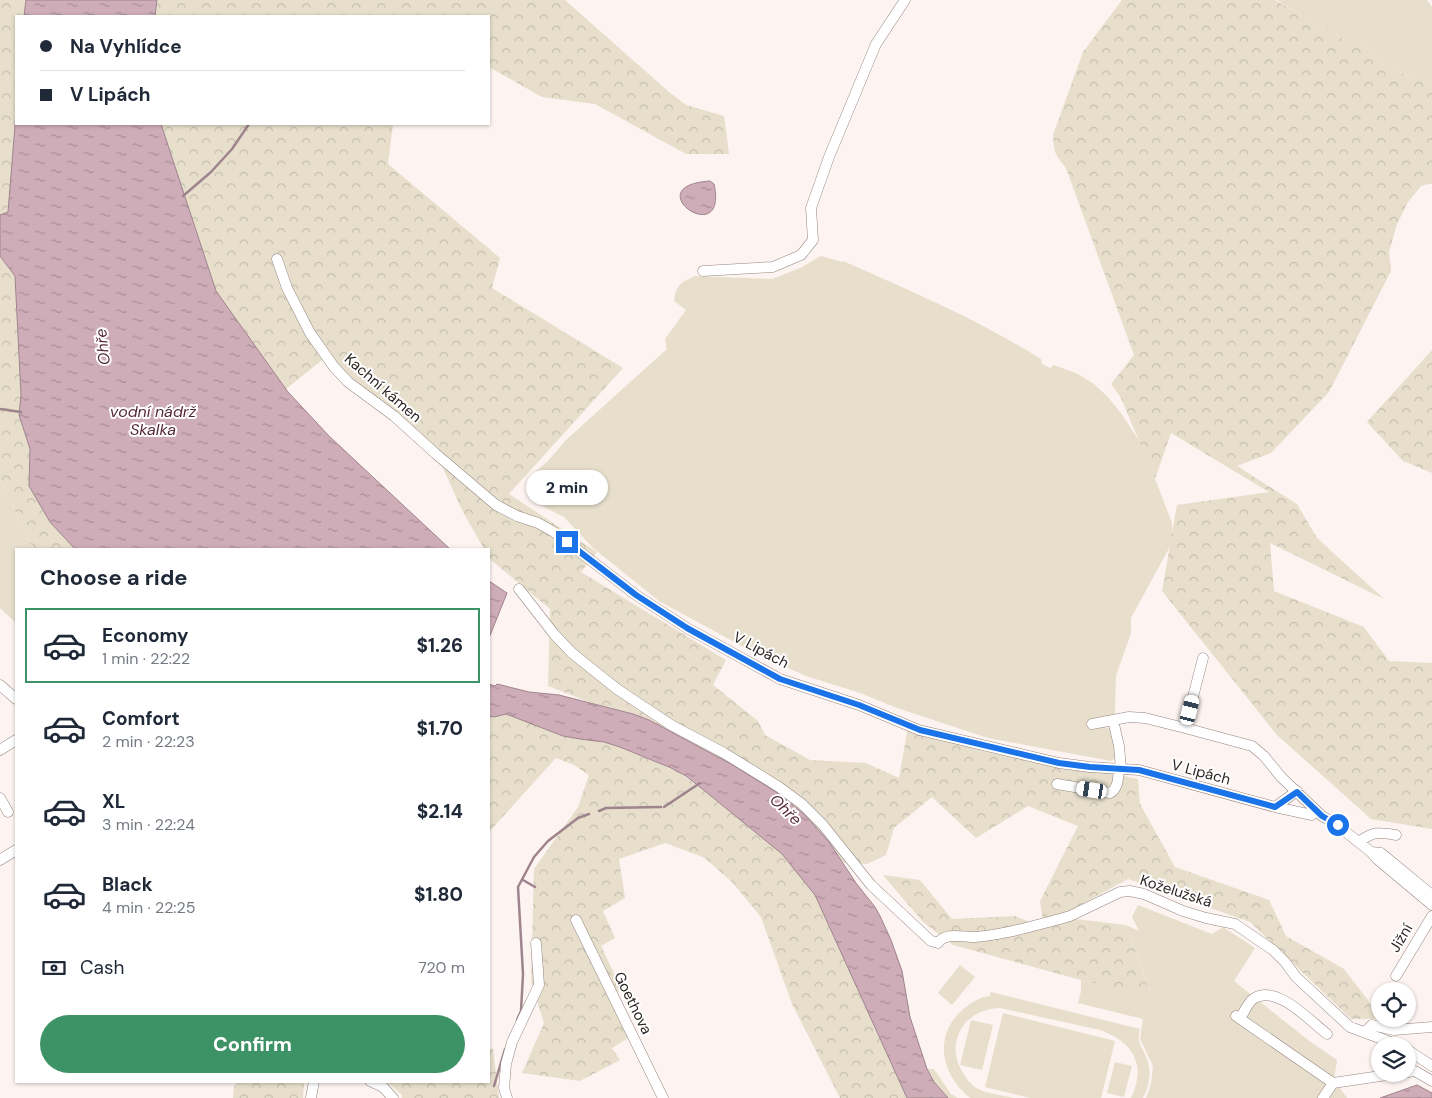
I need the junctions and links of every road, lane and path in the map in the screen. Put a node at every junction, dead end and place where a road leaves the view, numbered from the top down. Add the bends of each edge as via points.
1 (905, 0) edge
2 (277, 259) dead end
3 (703, 271) dead end
4 (436, 454) joint
5 (519, 589) dead end
6 (1203, 658) dead end
7 (0, 685) edge
8 (15, 698) edge
9 (1113, 720) junction
10 (1092, 724) dead end
11 (1185, 728) junction
12 (15, 741) edge
13 (0, 750) edge
14 (1120, 768) junction
15 (1057, 784) dead end
16 (1297, 792) junction
17 (0, 798) edge
18 (1275, 807) junction
19 (8, 812) dead end
20 (1312, 815) dead end
21 (1396, 835) dead end
22 (1358, 842) junction
23 (15, 851) edge
24 (1371, 852) junction
25 (0, 860) edge
26 (1432, 895) edge
27 (1432, 905) edge
28 (1432, 916) edge
29 (576, 920) dead end
30 (536, 943) dead end
31 (1396, 976) dead end
32 (1432, 1027) edge
33 (1366, 1032) junction
34 (1327, 1034) dead end
35 (1378, 1037) edge
36 (1416, 1055) edge
37 (1432, 1066) edge
38 (1416, 1072) edge
39 (1371, 1077) edge
40 (1432, 1081) edge
41 (1333, 1082) junction
42 (314, 1083) edge
43 (374, 1083) edge
44 (311, 1098) edge
45 (393, 1098) edge
46 (508, 1098) edge
47 (662, 1098) edge
48 (1323, 1098) edge

1 - 3 street via 876,44 828,157 811,208 813,240 801,255 773,268
2 - 4 street, Kachní kámen via 287,288 310,333 339,373
4 - 14 street, V Lipách via 496,505 554,532 636,595 687,628 780,679 859,705 920,730 1059,763
5 - 33 street, Koželužská via 572,653 617,690 671,725 724,752 802,804 824,825 871,884 927,938 938,943 949,936 996,934 1065,917 1120,892 1130,891 1206,918 1235,924 1273,950 1296,977 1350,1027
6 - 11 street
7 - 8 street
9 - 10 street
9 - 11 street via 1145,718
9 - 14 street
11 - 16 street via 1252,746
12 - 13 street
14 - 15 street via 1116,786 1110,792
14 - 18 street, V Lipách via 1139,770
16 - 18 street
16 - 22 street via 1322,816
17 - 19 street
18 - 20 street, V Lipách
21 - 22 street via 1379,832
22 - 24 street
23 - 25 street
24 - 26 street via 1381,853
24 - 27 street
28 - 31 street, Jižní
29 - 47 street, Goethova
30 - 46 street via 539,985 512,1042 504,1088
32 - 33 street via 1394,1030 1372,1025
33 - 35 street, Koželužská
34 - 41 street via 1287,1002 1266,995 1253,1000 1238,1017
36 - 37 street
38 - 40 street
39 - 41 street
41 - 48 street
42 - 44 street
43 - 45 street

